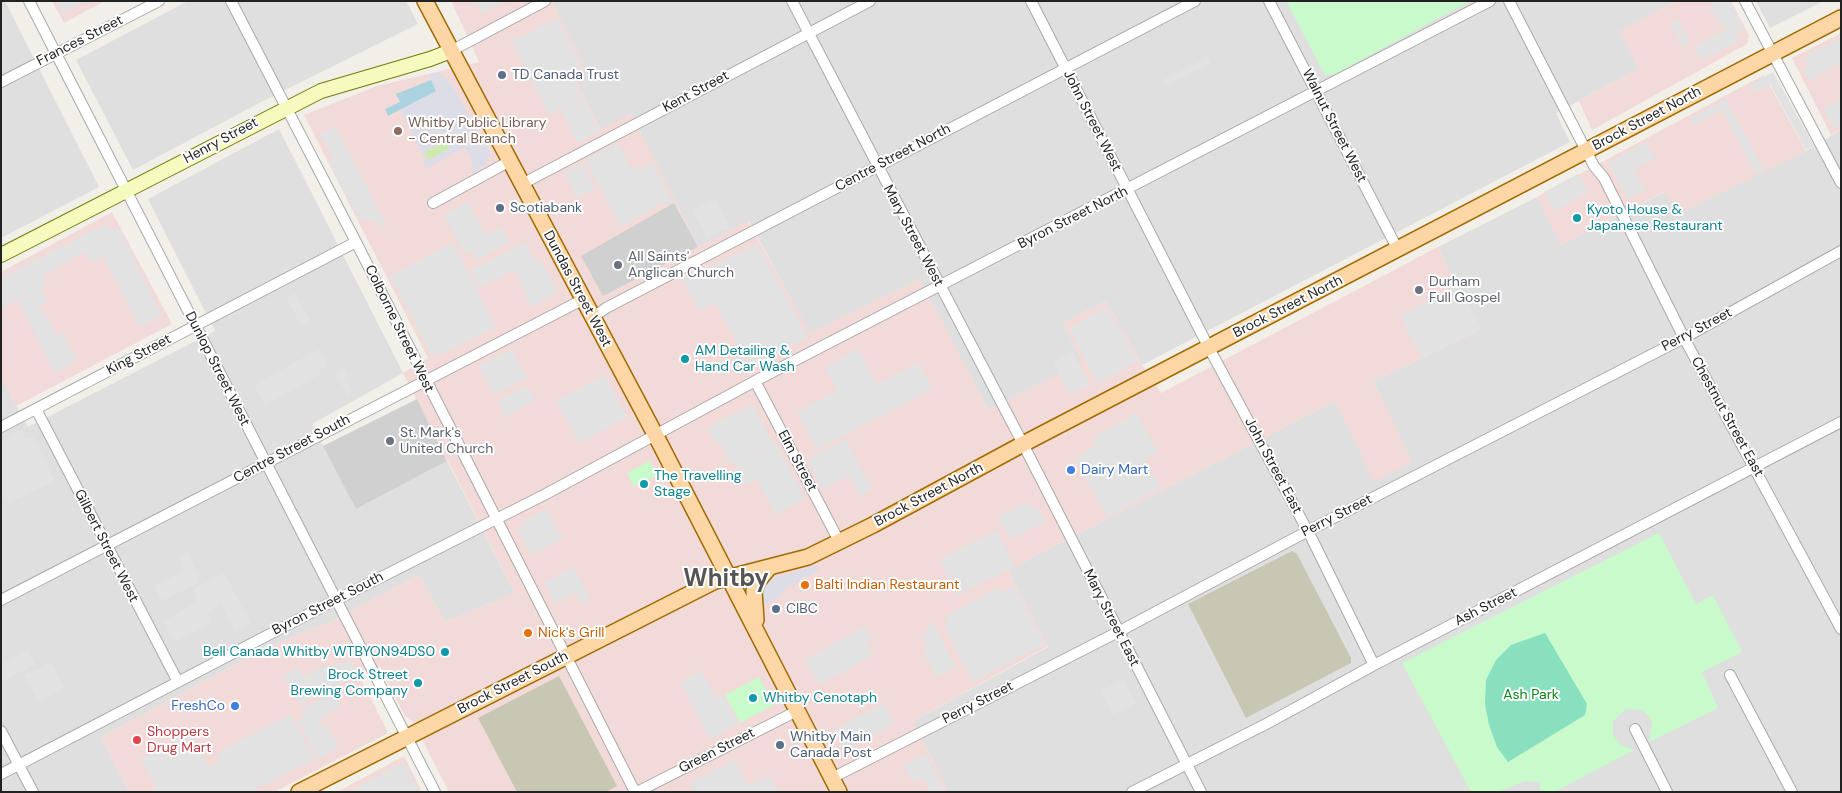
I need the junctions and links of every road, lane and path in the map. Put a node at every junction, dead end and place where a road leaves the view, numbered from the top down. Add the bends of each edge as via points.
1 (29, 1) edge
2 (159, 1) edge
3 (231, 1) edge
4 (425, 1) edge
5 (545, 1) edge
6 (792, 1) edge
7 (870, 1) edge
8 (1030, 1) edge
9 (1196, 1) edge
10 (1269, 1) edge
11 (1490, 1) edge
12 (1509, 1) edge
13 (1745, 1) edge
14 (1841, 18) edge
15 (809, 33) junction
16 (451, 51) junction
17 (1772, 52) junction
18 (56, 53) junction
19 (1065, 68) junction
20 (1, 82) edge
21 (1316, 91) junction
22 (285, 108) junction
23 (1586, 151) junction
24 (510, 161) junction
25 (877, 167) junction
26 (1841, 183) edge
27 (522, 184) junction
28 (1127, 190) junction
29 (126, 191) junction
30 (433, 203) dead end
31 (356, 242) junction
32 (1398, 250) junction
33 (1841, 252) edge
34 (1, 255) edge
35 (940, 287) junction
36 (582, 300) junction
37 (592, 318) junction
38 (195, 325) junction
39 (1684, 338) junction
40 (1209, 348) junction
41 (425, 380) junction
42 (755, 382) junction
43 (36, 409) junction
44 (1841, 422) edge
45 (1, 427) edge
46 (656, 436) junction
47 (1023, 444) junction
48 (266, 462) junction
49 (1755, 468) junction
50 (495, 518) junction
51 (1308, 531) junction
52 (839, 541) junction
53 (105, 546) junction
54 (768, 569) junction
55 (728, 576) junction
56 (1, 600) edge
57 (335, 600) junction
58 (1841, 628) edge
59 (1118, 632) junction
60 (758, 634) junction
61 (567, 656) junction
62 (1374, 665) junction
63 (1730, 675) dead end
64 (178, 682) junction
65 (797, 711) junction
66 (1635, 729) dead end
67 (1, 731) edge
68 (407, 737) junction
69 (1186, 764) junction
70 (18, 765) junction
71 (1, 774) edge
72 (832, 778) junction
73 (32, 792) edge
74 (299, 792) edge
75 (435, 792) edge
76 (636, 792) edge
77 (839, 792) edge
78 (1132, 792) edge
79 (1201, 792) edge
80 (1667, 792) edge
81 (1792, 792) edge

1 - 18 street, Dunlop Street West
2 - 18 street, Frances Street
3 - 22 street, Colborne Street West
4 - 16 main road, Dundas Street West
5 - 16 street
6 - 15 street, Mary Street West
7 - 15 street, Kent Street
8 - 19 street, John Street West
9 - 19 street, Centre Street North
10 - 21 street, Walnut Street West
11 - 21 street, Byron Street North
12 - 23 street, Chestnut Street East
13 - 17 street
14 - 17 main road, Brock Street North
15 - 25 street, Mary Street West
15 - 27 street, Kent Street
16 - 22 main road, Henry Street via 321,91
16 - 24 main road, Dundas Street West
17 - 23 main road, Brock Street North
17 - 26 street
18 - 20 street, Frances Street
18 - 29 street, Dunlop Street West
19 - 25 street, Centre Street North
19 - 28 street, John Street West
21 - 28 street, Byron Street North
21 - 32 street, Walnut Street West
22 - 29 main road, Henry Street
22 - 31 street, Colborne Street West
23 - 32 main road, Brock Street North
23 - 39 street, Chestnut Street East via 1604,178
24 - 27 main road, Dundas Street West
24 - 30 street
25 - 35 street, Mary Street West
25 - 37 street, Centre Street North
27 - 36 main road, Dundas Street West
28 - 35 street, Byron Street North
28 - 40 street, John Street West
29 - 34 main road, Henry Street
29 - 38 street, Dunlop Street West
31 - 38 street, King Street
31 - 41 street, Colborne Street West
32 - 40 main road, Brock Street North
33 - 39 street, Perry Street
35 - 42 street, Byron Street North
35 - 47 street, Mary Street West
36 - 37 main road, Dundas Street West
36 - 41 street, Centre Street South
37 - 46 main road, Dundas Street West
38 - 43 street, King Street
38 - 48 street, Dunlop Street West
39 - 49 street, Chestnut Street East
39 - 51 street, Perry Street
40 - 47 main road, Brock Street North
40 - 51 street, John Street East
41 - 48 street, Centre Street South
41 - 50 street, Colborne Street West
42 - 46 street, Byron Street North
42 - 52 street, Elm Street
43 - 45 street, King Street
43 - 53 street, Gilbert Street West
44 - 49 street, Ash Street
46 - 50 street, Byron Street South
46 - 55 main road, Dundas Street West
47 - 52 main road, Brock Street North
47 - 59 street, Mary Street East
48 - 53 street, Centre Street South
48 - 57 street, Dunlop Street West
49 - 58 street, Chestnut Street East
49 - 62 street, Ash Street
50 - 57 street, Byron Street South
50 - 61 street, Colborne Street West
51 - 59 street, Perry Street
51 - 62 street, John Street East
52 - 54 main road, Brock Street North via 808,557
53 - 56 street, Centre Street South
53 - 64 street, Gilbert Street West
54 - 55 main road, Brock Street North
54 - 60 main road via 754,591
55 - 60 main road, Dundas Street West
55 - 61 main road, Brock Street South
57 - 64 street, Byron Street South
57 - 68 street, Dunlop Street West
59 - 69 street, Mary Street East
59 - 72 street, Perry Street
60 - 65 main road, Dundas Street West
61 - 68 main road, Brock Street South
61 - 76 street, Colborne Street West
62 - 69 street, Ash Street
63 - 81 street
64 - 70 street, Byron Street South
65 - 72 main road, Dundas Street West
65 - 76 street, Green Street
66 - 80 street
67 - 70 street
68 - 74 main road, Brock Street South
68 - 75 street, Dunlop Street West
69 - 78 street, Ash Street
69 - 79 street, Mary Street East
70 - 71 street, Byron Street South
70 - 73 street
72 - 77 main road, Dundas Street West

